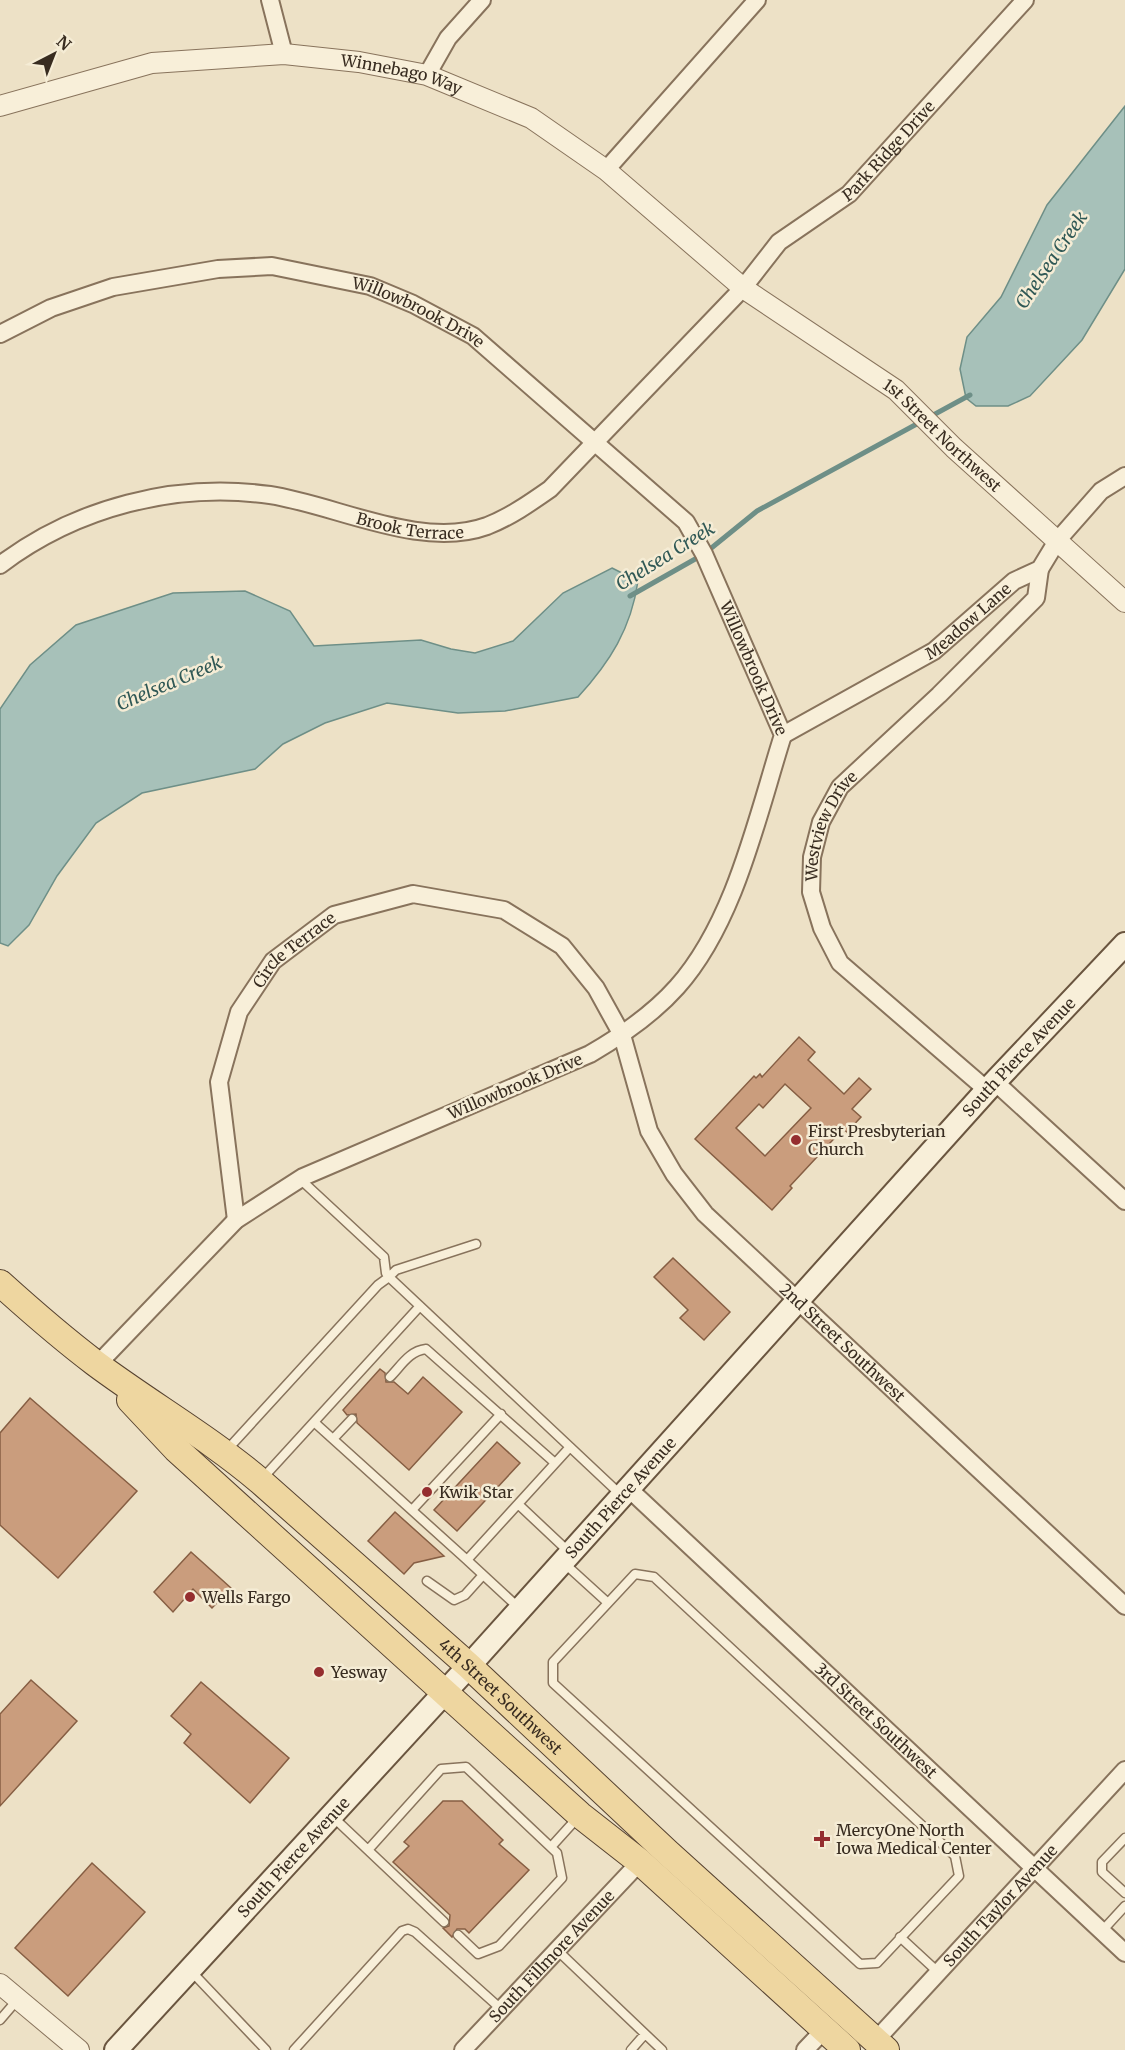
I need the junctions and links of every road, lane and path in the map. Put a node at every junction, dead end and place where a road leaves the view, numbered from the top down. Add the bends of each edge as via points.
1 (270, 0) edge
2 (482, 0) edge
3 (757, 0) edge
4 (1026, 0) edge
5 (284, 54) junction
6 (427, 75) junction
7 (0, 106) edge
8 (606, 170) junction
9 (743, 288) junction
10 (0, 333) edge
11 (595, 442) junction
12 (1125, 476) edge
13 (1057, 541) junction
14 (0, 565) edge
15 (1040, 569) junction
16 (1125, 602) edge
17 (783, 735) junction
18 (1125, 944) edge
19 (622, 1035) junction
20 (991, 1086) junction
21 (300, 1179) junction
22 (1125, 1201) edge
23 (236, 1220) junction
24 (476, 1244) dead end
25 (389, 1277) junction
26 (0, 1283) edge
27 (799, 1299) junction
28 (420, 1306) junction
29 (97, 1365) junction
30 (390, 1377) dead end
31 (501, 1414) junction
32 (352, 1419) dead end
33 (314, 1422) junction
34 (333, 1439) junction
35 (570, 1447) junction
36 (225, 1451) junction
37 (555, 1463) junction
38 (260, 1481) junction
39 (625, 1492) junction
40 (518, 1504) junction
41 (412, 1510) junction
42 (566, 1557) junction
43 (467, 1560) junction
44 (483, 1575) junction
45 (427, 1581) dead end
46 (608, 1603) junction
47 (1125, 1606) edge
48 (519, 1609) junction
49 (469, 1666) junction
50 (446, 1692) junction
51 (1125, 1770) edge
52 (580, 1815) junction
53 (332, 1816) junction
54 (1125, 1838) edge
55 (551, 1847) junction
56 (368, 1850) junction
57 (640, 1862) junction
58 (1037, 1868) junction
59 (1125, 1893) edge
60 (1125, 1906) edge
61 (444, 1922) dead end
62 (1102, 1930) junction
63 (458, 1935) dead end
64 (900, 1938) junction
65 (557, 1950) junction
66 (1125, 1953) edge
67 (190, 1970) junction
68 (939, 1973) junction
69 (0, 1984) edge
70 (18, 1999) junction
71 (501, 2009) junction
72 (0, 2019) edge
73 (824, 2030) junction
74 (645, 2034) junction
75 (881, 2045) edge
76 (79, 2050) edge
77 (116, 2050) edge
78 (266, 2050) edge
79 (294, 2050) edge
80 (463, 2050) edge
81 (631, 2050) edge
82 (662, 2050) edge
83 (805, 2050) edge
84 (847, 2050) edge

1 - 5 street
2 - 6 street via 448,38
3 - 8 street
4 - 9 street, Park Ridge Drive via 849,194 778,242
5 - 6 street, Winnebago Way
5 - 7 street, Winnebago Way via 152,63
6 - 8 street, Winnebago Way via 531,118
8 - 9 street, Winnebago Way
9 - 11 street, Brook Terrace
9 - 13 street, 1st Street Northwest via 896,390
10 - 11 street, Willowbrook Drive via 51,308 112,287 218,269 291,269 370,286 473,336
11 - 14 street, Brook Terrace via 550,489 520,510 486,526 452,532 407,528 270,495 156,495 108,508 59,530
11 - 17 street, Willowbrook Drive via 686,522 704,554
12 - 13 street via 1101,491
13 - 15 street
13 - 16 street, 1st Street Northwest
15 - 17 street, Meadow Lane via 1014,581 934,651
15 - 20 street, Westview Drive via 1036,598 840,787 821,822 812,857 811,892 822,928 840,963
17 - 19 street, Willowbrook Drive via 744,859 714,933 677,987
18 - 20 main road, South Pierce Avenue
19 - 21 street, Willowbrook Drive via 590,1054
19 - 23 street, Circle Terrace via 596,988 562,946 504,910 412,894 334,915 273,961 240,1012 219,1082
19 - 27 street, 2nd Street Southwest via 649,1131 674,1174 705,1214
20 - 22 street, Westview Drive
20 - 27 main road, South Pierce Avenue
21 - 23 street, Willowbrook Drive
21 - 25 lane via 384,1257
23 - 29 street, Willowbrook Drive
24 - 25 lane via 396,1270
25 - 28 lane
25 - 36 lane
26 - 29 main road, 4th Street Southwest
27 - 39 main road, South Pierce Avenue
27 - 47 street, 2nd Street Southwest
28 - 33 lane
28 - 35 lane
29 - 36 main road, 4th Street Southwest
29 - 50 main road, 4th Street Southwest via 176,1449
30 - 31 lane via 417,1350 426,1349
31 - 37 lane
31 - 41 lane
32 - 34 lane
33 - 34 lane
33 - 38 lane
34 - 41 lane
35 - 37 lane
35 - 39 lane
36 - 38 main road, 4th Street Southwest
37 - 40 lane
38 - 49 main road, 4th Street Southwest
39 - 42 main road, South Pierce Avenue
39 - 58 street, 3rd Street Southwest
40 - 42 lane
40 - 43 lane
41 - 43 lane
42 - 46 lane
42 - 48 main road, South Pierce Avenue
43 - 44 lane
44 - 45 lane via 465,1595 454,1600
44 - 48 lane
46 - 64 lane via 553,1662 553,1683 860,1964 877,1963
46 - 64 lane via 635,1574 654,1577 956,1856 958,1876
48 - 49 main road, South Pierce Avenue
49 - 50 main road, South Pierce Avenue
49 - 75 main road, 4th Street Southwest
50 - 52 main road, 4th Street Southwest
50 - 53 main road, South Pierce Avenue
51 - 58 street, South Taylor Avenue
52 - 55 lane
52 - 57 main road, 4th Street Southwest
53 - 56 lane
53 - 67 main road, South Pierce Avenue
54 - 59 lane via 1102,1862 1102,1872
55 - 56 lane via 466,1767 441,1769
55 - 63 lane via 557,1853 562,1878 499,1946 478,1954
56 - 61 lane
57 - 65 street, South Fillmore Avenue
57 - 73 main road, 4th Street Southwest
58 - 62 street, 3rd Street Southwest
58 - 68 street, South Taylor Avenue
60 - 62 lane
62 - 66 street, 3rd Street Southwest
64 - 68 lane
65 - 71 street, South Fillmore Avenue
65 - 74 lane
67 - 77 main road, South Pierce Avenue
67 - 78 lane
68 - 75 street, South Taylor Avenue
69 - 70 street
70 - 72 lane
70 - 76 street
71 - 79 lane via 408,1929
71 - 80 street, South Fillmore Avenue
73 - 83 street
73 - 84 main road, 4th Street Southwest
74 - 81 lane
74 - 82 lane

